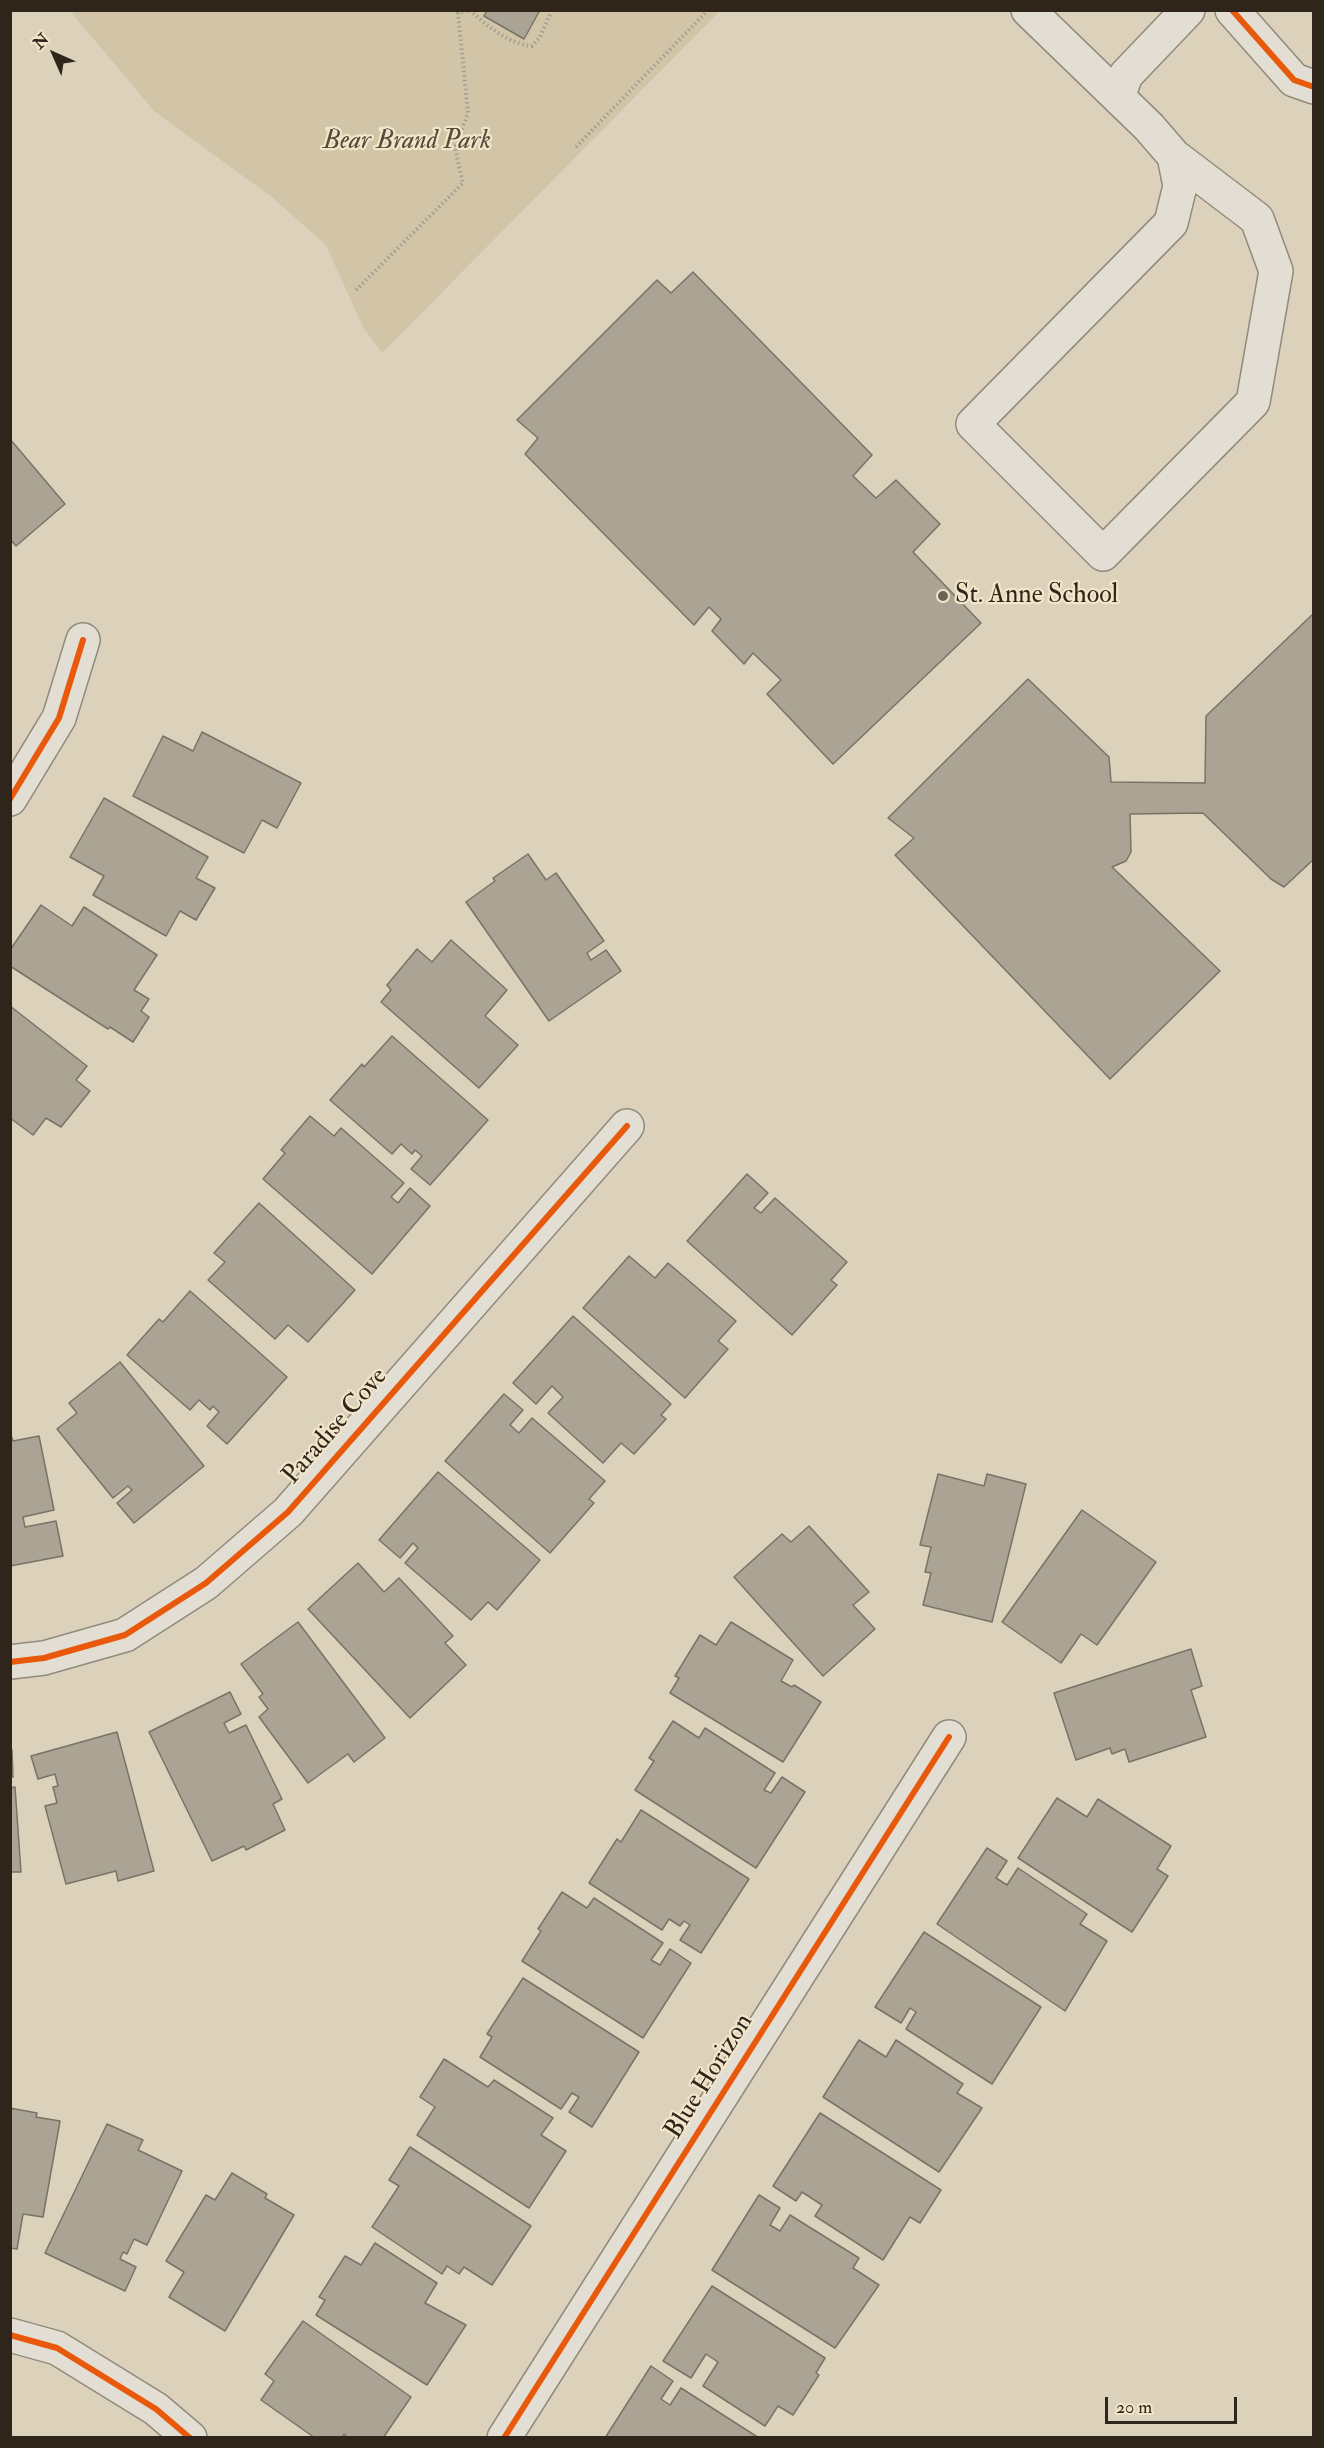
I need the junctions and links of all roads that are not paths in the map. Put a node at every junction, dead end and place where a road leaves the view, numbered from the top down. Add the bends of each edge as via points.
1 (1028, 10) edge
2 (1188, 10) edge
3 (1232, 10) edge
4 (1314, 87) edge
5 (1118, 97) junction
6 (1173, 156) junction
7 (83, 640) dead end
8 (10, 799) edge
9 (627, 1126) dead end
10 (10, 1662) edge
11 (949, 1737) dead end
12 (10, 2335) edge
13 (190, 2438) edge
14 (504, 2438) edge

1 - 5 street
2 - 5 street via 1126,75
3 - 4 street via 1294,80
5 - 6 street
6 - 6 street via 1180,186 1171,223 973,424 1103,554 1253,402 1255,391 1276,271 1257,219
7 - 8 street via 59,718
9 - 10 street, Paradise Cove via 288,1512 214,1576 125,1635 44,1658
11 - 14 street, Blue Horizon
12 - 13 street via 57,2348 156,2409

